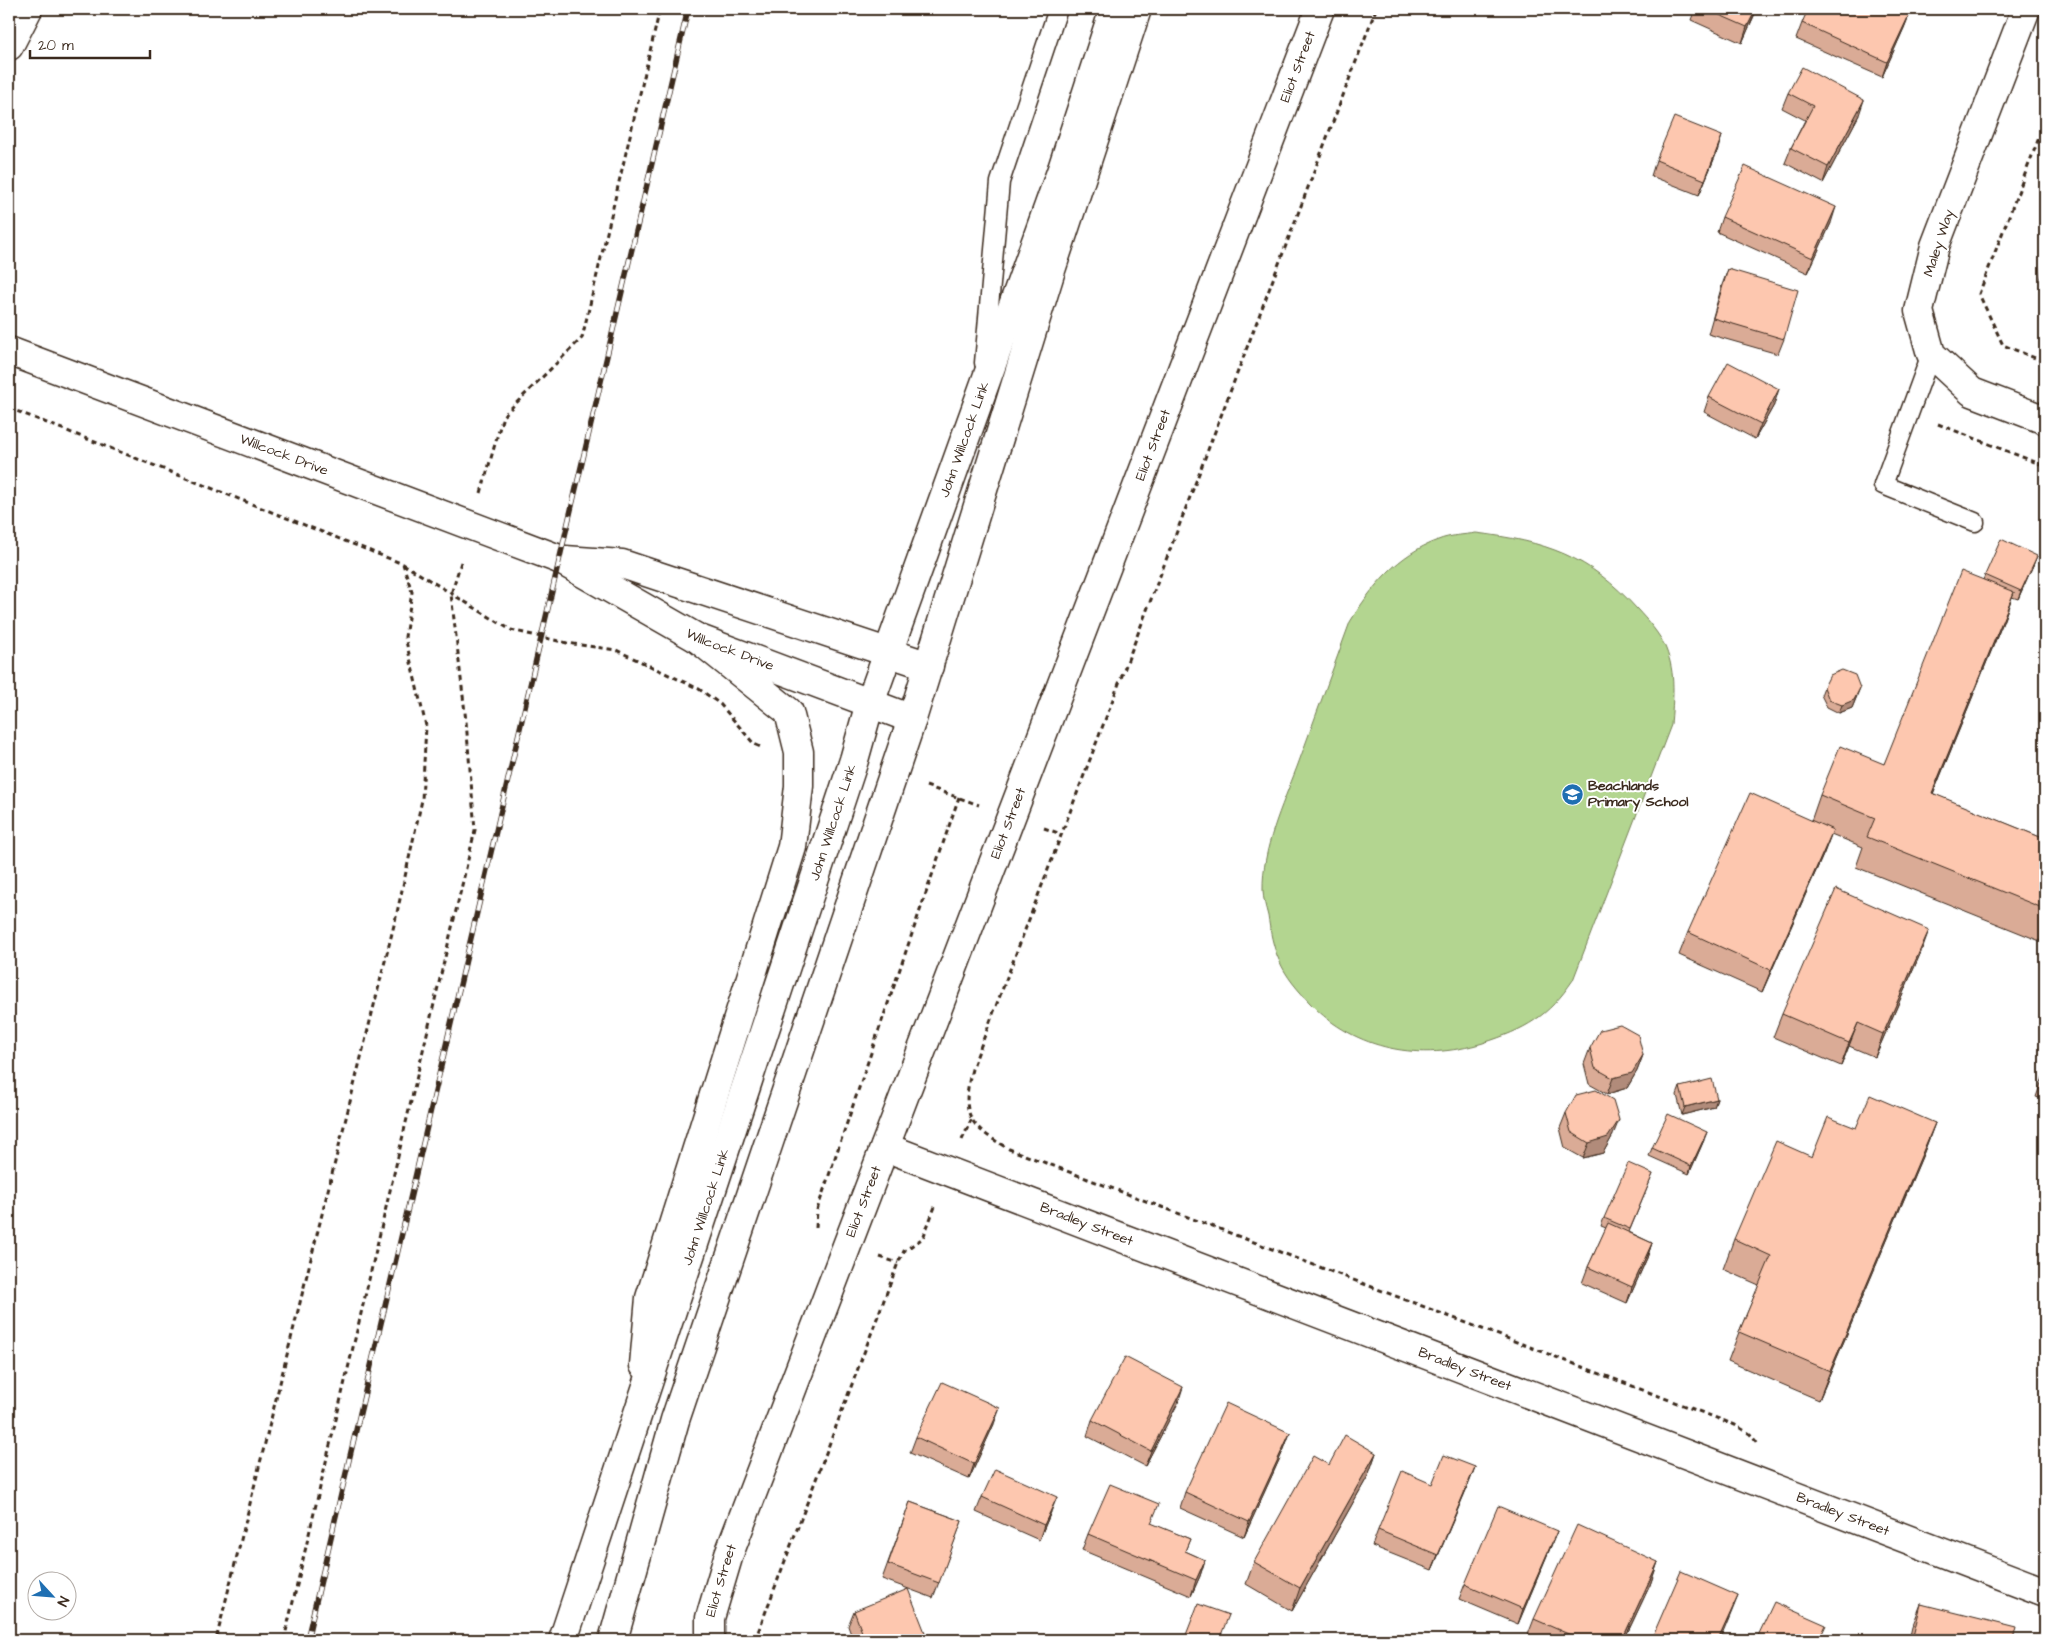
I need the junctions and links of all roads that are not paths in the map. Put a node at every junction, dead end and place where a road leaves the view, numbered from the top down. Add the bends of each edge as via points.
1 (28, 9) edge
2 (1058, 9) edge
3 (1114, 9) edge
4 (1136, 9) edge
5 (1320, 9) edge
6 (2026, 9) edge
7 (9, 46) edge
8 (9, 351) edge
9 (1931, 354) junction
10 (982, 388) junction
11 (2045, 420) edge
12 (1976, 522) dead end
13 (559, 559) junction
14 (698, 638) junction
15 (888, 653) junction
16 (929, 666) junction
17 (870, 703) junction
18 (912, 719) junction
19 (885, 1147) junction
20 (640, 1412) junction
21 (2045, 1592) edge
22 (563, 1640) edge
23 (612, 1640) edge
24 (710, 1640) edge

1 - 7 street
2 - 10 lane via 1000,182
3 - 10 street, John Willcock Link via 1062,169
4 - 16 street via 1050,270
5 - 19 street, Eliot Street
6 - 9 street, Maley Way via 1935,246 1919,311
8 - 13 street, Willcock Drive
9 - 11 street via 1972,392
9 - 12 lane via 1883,485
10 - 15 street, John Willcock Link
13 - 14 street, Willcock Drive
13 - 15 street, Willcock Drive via 622,564
14 - 17 street, Willcock Drive
14 - 20 street via 789,712 799,752 799,786 792,847 650,1298
15 - 16 street, Willcock Drive
15 - 17 street, John Willcock Link
16 - 18 street
17 - 18 street, Willcock Drive
17 - 20 street, John Willcock Link via 848,779
18 - 23 street via 675,1420
19 - 21 street, Bradley Street
19 - 24 street, Eliot Street via 729,1554 710,1618
20 - 22 street, John Willcock Link

